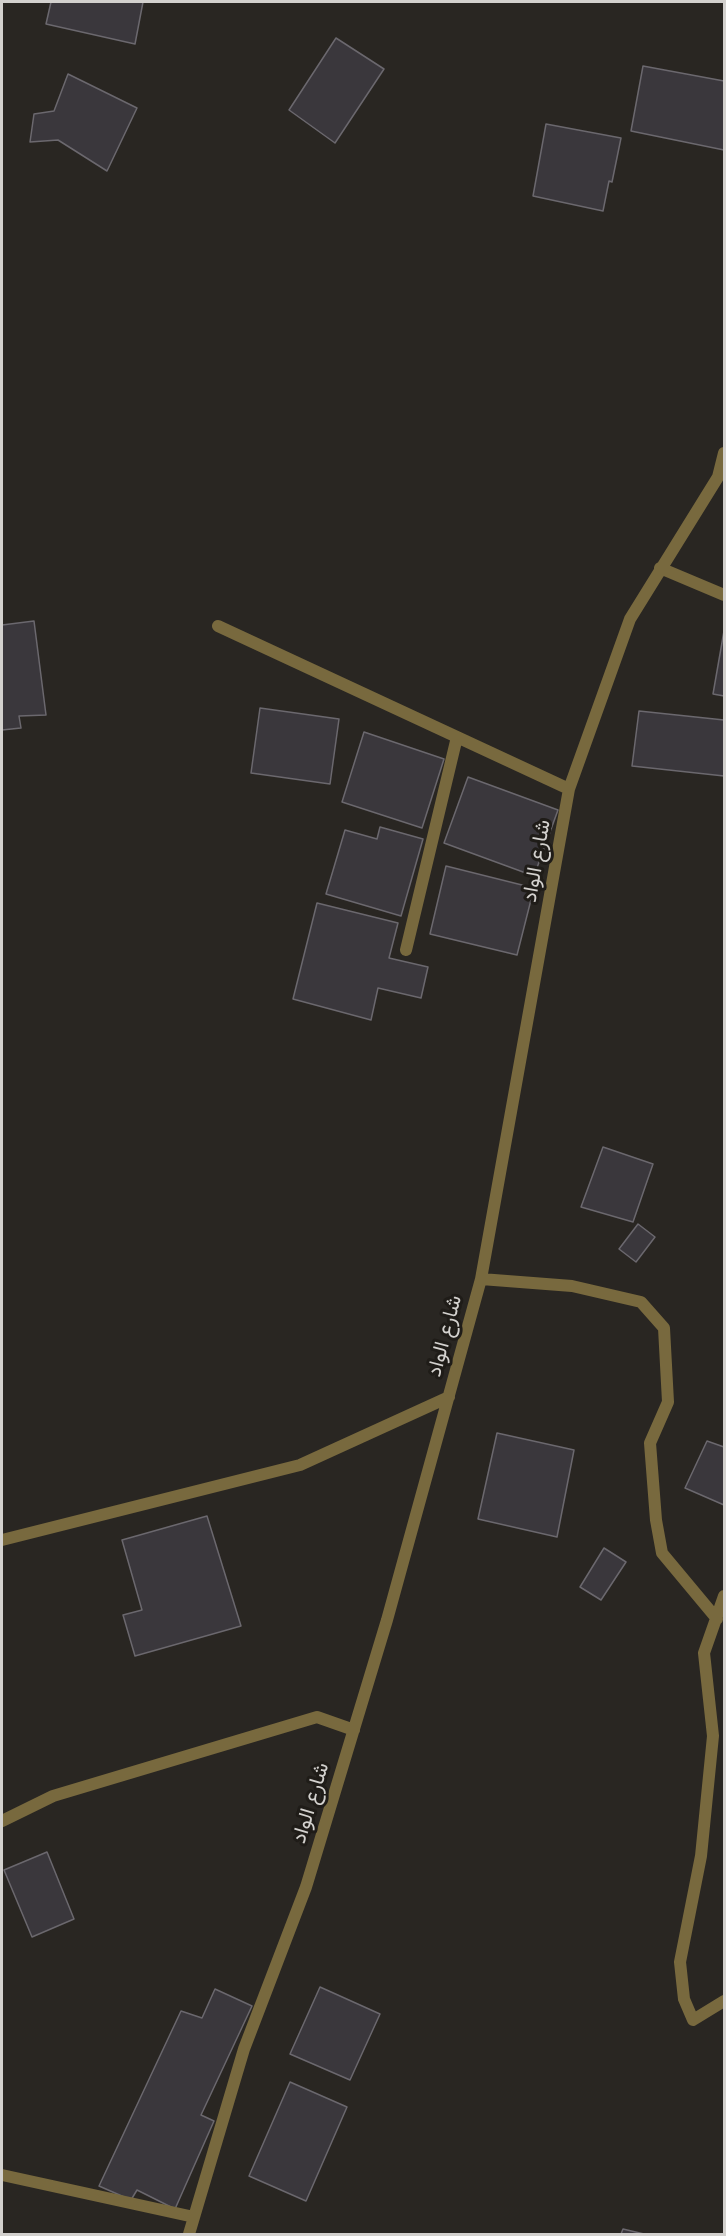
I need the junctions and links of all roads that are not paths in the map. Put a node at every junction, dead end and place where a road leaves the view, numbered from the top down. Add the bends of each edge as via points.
1 (724, 453) edge
2 (660, 568) junction
3 (724, 595) edge
4 (218, 626) dead end
5 (457, 737) junction
6 (569, 789) junction
7 (406, 950) dead end
8 (481, 1279) junction
9 (449, 1397) junction
10 (2, 1540) edge
11 (724, 1596) edge
12 (717, 1619) junction
13 (354, 1730) junction
14 (2, 1821) edge
15 (724, 2001) edge
16 (2, 2175) edge
17 (194, 2217) junction
18 (189, 2235) edge

1 - 2 street, شارع الواد via 718,477
2 - 3 street
2 - 6 street, شارع الواد via 630,619
4 - 5 street
5 - 6 street
5 - 7 street
6 - 8 street, شارع الواد
8 - 9 street, شارع الواد
8 - 12 street via 572,1286 640,1302 663,1328 668,1402 650,1443 662,1553
9 - 10 street via 300,1465
9 - 13 street, شارع الواد
11 - 12 street
12 - 15 street via 704,1653 713,1736 701,1856 680,1962 684,2000 693,2020
13 - 14 street via 317,1717 53,1796
13 - 17 street, شارع الواد via 306,1887 244,2049
16 - 17 street
17 - 18 street, شارع الواد

